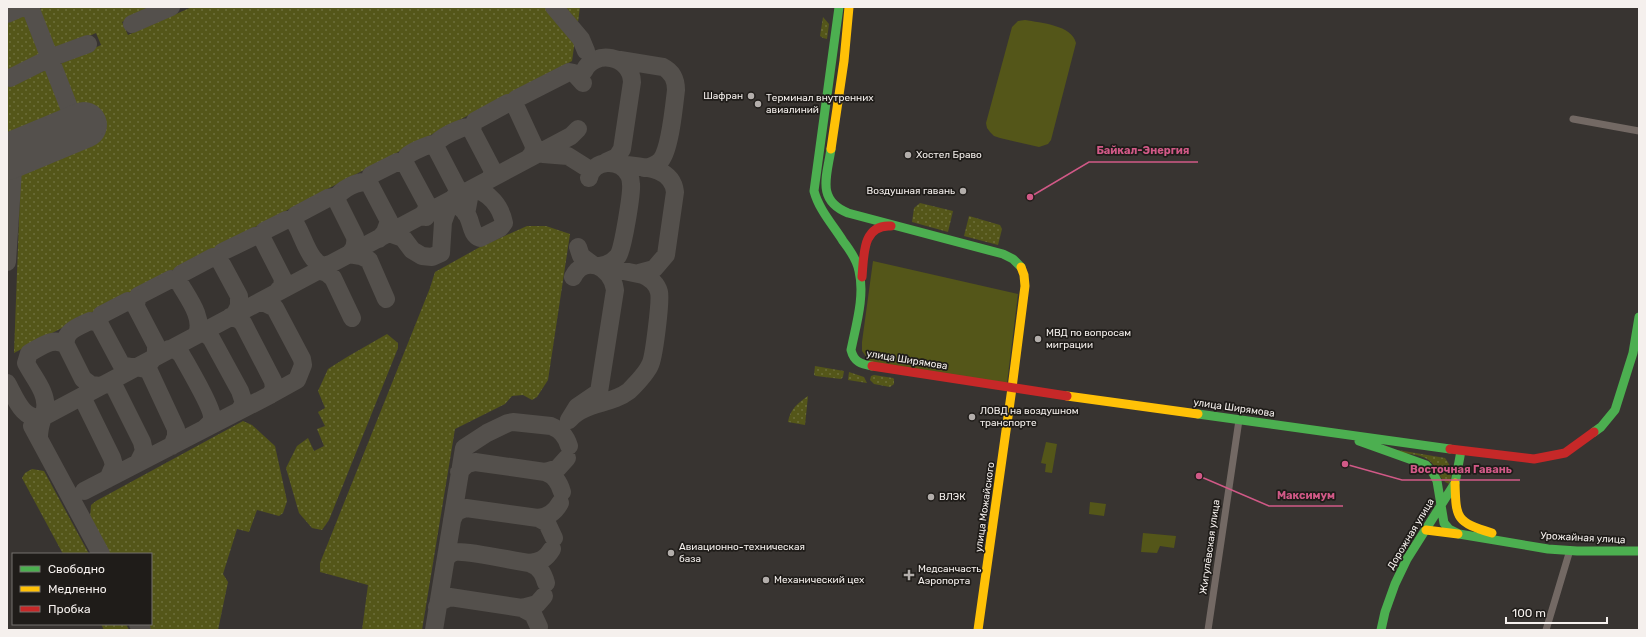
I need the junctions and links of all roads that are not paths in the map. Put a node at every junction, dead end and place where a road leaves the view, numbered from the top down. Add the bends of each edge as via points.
1 (839, 7) edge
2 (849, 7) edge
3 (1573, 119) dead end
4 (1639, 131) edge
5 (899, 226) junction
6 (860, 292) junction
7 (1639, 317) edge
8 (1012, 388) junction
9 (1240, 420) junction
10 (1334, 433) junction
11 (1461, 451) junction
12 (1455, 482) junction
13 (1441, 506) junction
14 (1426, 530) junction
15 (1460, 534) junction
16 (1526, 545) junction
17 (1570, 550) junction
18 (1639, 551) edge
19 (978, 630) edge
20 (1208, 630) edge
21 (1381, 630) edge
22 (1546, 630) edge

1 - 6 main road, улица Ширямова via 814,191 823,213 841,236 857,266 861,280
2 - 5 main road via 826,194 832,204 839,209
3 - 4 street
5 - 6 main road via 881,226 875,229 865,247
5 - 8 main road via 1003,254 1018,262 1025,276 1025,286
6 - 8 main road, улица Ширямова via 852,350 856,362
7 - 11 main road via 1633,353 1615,410 1601,427 1565,453 1534,459
8 - 9 main road, улица Ширямова
8 - 19 main road, улица Можайского
9 - 10 main road, улица Ширямова
9 - 20 street, Жигулёвская улица
10 - 11 main road
10 - 13 main road via 1426,465 1436,476
11 - 12 main road, Дорожная улица
12 - 13 main road, Дорожная улица
12 - 16 main road via 1457,516 1462,522
13 - 14 main road, Дорожная улица
13 - 15 main road via 1442,520 1447,528
14 - 15 main road
14 - 21 main road, Дорожная улица via 1407,559 1395,584
15 - 16 main road
16 - 17 main road, Урожайная улица
17 - 18 main road, Урожайная улица
17 - 22 street

